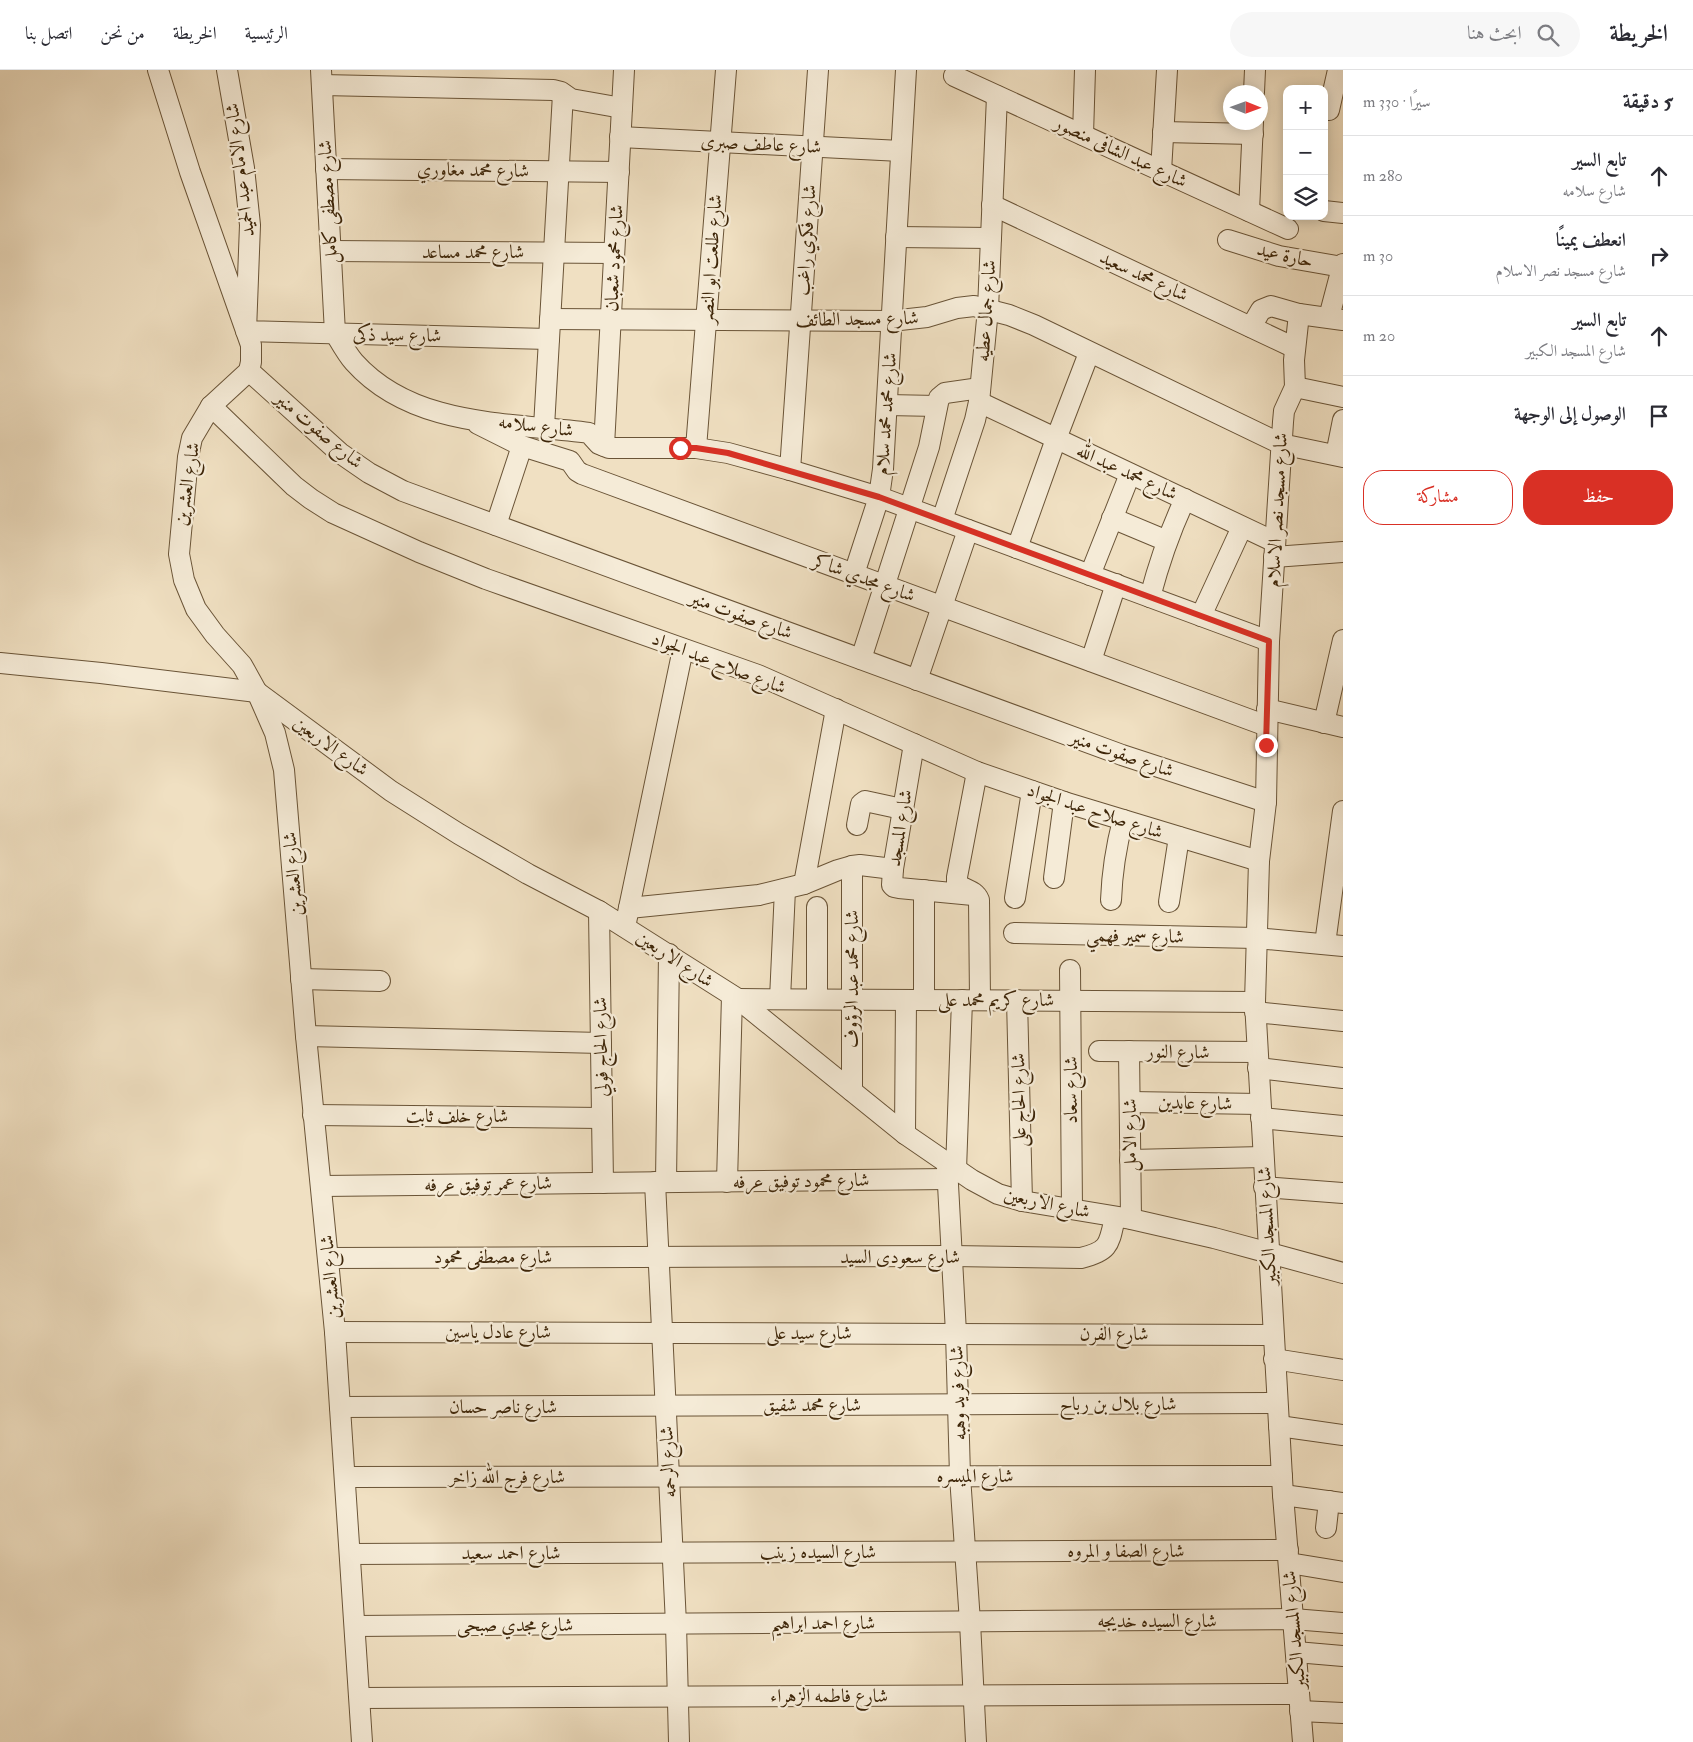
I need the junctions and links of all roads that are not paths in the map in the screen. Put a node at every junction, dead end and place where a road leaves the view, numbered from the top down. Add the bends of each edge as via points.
1 (158, 70) edge
2 (227, 70) edge
3 (624, 70) edge
4 (726, 70) edge
5 (818, 70) edge
6 (906, 70) edge
7 (1085, 70) edge
8 (1167, 70) edge
9 (1255, 70) edge
10 (1338, 70) edge
11 (954, 76) dead end
12 (322, 77) edge
13 (1254, 85) edge
14 (563, 94) junction
15 (997, 96) junction
16 (622, 108) junction
17 (1332, 111) edge
18 (1223, 129) edge
19 (1253, 130) edge
20 (1164, 132) junction
21 (1083, 135) junction
22 (620, 138) junction
23 (720, 142) junction
24 (813, 147) junction
25 (901, 151) junction
26 (326, 168) junction
27 (1161, 171) junction
28 (558, 172) junction
29 (619, 172) junction
30 (992, 205) junction
31 (1249, 211) junction
32 (1328, 211) edge
33 (1343, 213) edge
34 (1288, 229) dead end
35 (896, 237) junction
36 (991, 238) junction
37 (1228, 240) dead end
38 (331, 251) junction
39 (554, 252) junction
40 (614, 253) junction
41 (1343, 265) edge
42 (988, 309) junction
43 (1299, 314) junction
44 (1336, 318) edge
45 (611, 319) junction
46 (706, 320) junction
47 (800, 320) junction
48 (891, 321) junction
49 (1251, 327) junction
50 (550, 329) junction
51 (246, 331) junction
52 (335, 333) junction
53 (1295, 348) junction
54 (1088, 353) junction
55 (249, 371) junction
56 (1295, 387) junction
57 (979, 395) junction
58 (1343, 398) edge
59 (887, 405) junction
60 (211, 406) junction
61 (938, 406) junction
62 (468, 418) junction
63 (1343, 420) edge
64 (544, 427) junction
65 (1056, 439) junction
66 (1281, 444) junction
67 (522, 446) junction
68 (604, 446) junction
69 (696, 448) junction
70 (1340, 456) edge
71 (790, 470) junction
72 (1130, 474) junction
73 (879, 497) junction
74 (1184, 499) junction
75 (910, 508) junction
76 (1112, 518) junction
77 (942, 520) junction
78 (496, 525) junction
79 (1242, 527) junction
80 (968, 530) junction
81 (1166, 541) junction
82 (1017, 548) junction
83 (1275, 549) junction
84 (1343, 552) edge
85 (854, 574) junction
86 (1090, 575) junction
87 (1116, 584) junction
88 (885, 586) junction
89 (1150, 597) junction
90 (942, 606) junction
91 (1200, 616) junction
92 (1343, 640) edge
93 (1269, 641) junction
94 (683, 648) junction
95 (861, 659) junction
96 (1091, 661) junction
97 (0, 664) edge
98 (917, 680) junction
99 (257, 692) junction
100 (836, 709) junction
101 (1267, 718) junction
102 (1334, 725) edge
103 (914, 744) junction
104 (977, 772) junction
105 (1032, 791) junction
106 (1064, 802) junction
107 (1266, 802) junction
108 (902, 809) junction
109 (1343, 811) edge
110 (1124, 820) junction
111 (857, 825) dead end
112 (1179, 837) junction
113 (1259, 861) junction
114 (852, 866) junction
115 (893, 869) junction
116 (1054, 878) dead end
117 (795, 887) junction
118 (924, 890) junction
119 (977, 895) junction
120 (1015, 898) dead end
121 (1111, 900) dead end
122 (1170, 902) dead end
123 (816, 907) dead end
124 (599, 911) junction
125 (627, 917) junction
126 (1014, 933) dead end
127 (1256, 938) junction
128 (1334, 945) edge
129 (670, 954) junction
130 (1070, 970) dead end
131 (301, 979) junction
132 (380, 981) dead end
133 (735, 998) junction
134 (780, 999) junction
135 (817, 1000) junction
136 (852, 1000) junction
137 (915, 1000) junction
138 (971, 1000) junction
139 (1017, 1000) junction
140 (1071, 1001) junction
141 (1255, 1007) junction
142 (1343, 1021) edge
143 (306, 1036) junction
144 (601, 1043) junction
145 (1100, 1051) dead end
146 (1129, 1051) junction
147 (1258, 1060) junction
148 (1343, 1078) edge
149 (852, 1091) junction
150 (1130, 1102) junction
151 (1260, 1111) junction
152 (313, 1115) junction
153 (602, 1118) junction
154 (1343, 1126) edge
155 (905, 1134) junction
156 (1263, 1157) junction
157 (1130, 1160) junction
158 (950, 1171) junction
159 (661, 1182) junction
160 (727, 1182) junction
161 (603, 1183) junction
162 (322, 1186) junction
163 (1264, 1187) junction
164 (1343, 1193) edge
165 (1022, 1200) junction
166 (1072, 1209) junction
167 (1123, 1218) junction
168 (1268, 1253) junction
169 (952, 1256) junction
170 (658, 1257) junction
171 (328, 1258) junction
172 (1343, 1273) edge
173 (335, 1332) junction
174 (662, 1333) junction
175 (956, 1333) junction
176 (1273, 1335) junction
177 (1274, 1359) junction
178 (1343, 1370) edge
179 (1277, 1403) junction
180 (958, 1404) junction
181 (666, 1406) junction
182 (340, 1408) junction
183 (1279, 1426) junction
184 (1343, 1436) edge
185 (960, 1476) junction
186 (345, 1477) junction
187 (669, 1477) junction
188 (1282, 1485) junction
189 (1336, 1502) edge
190 (1326, 1528) dead end
191 (964, 1552) junction
192 (672, 1553) junction
193 (350, 1554) junction
194 (1288, 1557) junction
195 (1343, 1572) edge
196 (1293, 1619) junction
197 (970, 1622) junction
198 (676, 1624) junction
199 (1343, 1624) edge
200 (355, 1626) junction
201 (1296, 1652) junction
202 (1343, 1656) edge
203 (975, 1695) junction
204 (678, 1696) junction
205 (360, 1698) junction
206 (1300, 1702) junction
207 (1343, 1713) edge
208 (362, 1742) edge
209 (679, 1742) edge
210 (976, 1742) edge
211 (1303, 1742) edge

1 - 51 street
2 - 51 street, شارع الامام عبد الحميد via 250,225
3 - 16 street, شارع محمود شعبان
4 - 23 street, شارع طلعت ابو النصر
5 - 24 street, شارع فكري راغب
6 - 25 street, شارع محمد محمد سلام
7 - 21 street
8 - 20 street
9 - 13 street
10 - 17 street
11 - 15 street, شارع عبد الشافى منصور
12 - 14 street via 553,90
12 - 26 street, شارع مصطفى كامل
14 - 16 street via 571,99
14 - 28 street
15 - 21 street, شارع عبد الشافى منصور
15 - 30 street, شارع جمال عطيه
16 - 22 street, شارع محمود شعبان
18 - 20 street
19 - 31 street
20 - 27 street
21 - 27 street, شارع عبد الشافى منصور
22 - 23 street, شارع عاطف صبرى
22 - 29 street, شارع محمود شعبان
23 - 24 street, شارع عاطف صبرى
23 - 46 street, شارع طلعت ابو النصر
24 - 25 street, شارع عاطف صبرى
24 - 47 street, شارع فكري راغب
25 - 35 street, شارع محمد محمد سلام
26 - 28 street, شارع محمد مغاوري
26 - 38 street, شارع مصطفى كامل
27 - 31 street, شارع عبد الشافى منصور
28 - 29 street, شارع محمد مغاوري
28 - 39 street
29 - 40 street, شارع محمود شعبان
30 - 36 street, شارع جمال عطيه
30 - 49 street, شارع محمد سعيد
31 - 34 street, شارع عبد الشافى منصور
32 - 33 street
35 - 36 street
35 - 48 street, شارع محمد محمد سلام
36 - 42 street, شارع جمال عطيه
37 - 41 street, حارة عيد via 1279,256
38 - 39 street, شارع محمد مساعد
38 - 52 street, شارع مصطفى كامل
39 - 40 street, شارع محمد مساعد
39 - 50 street
40 - 45 street, شارع محمود شعبان
41 - 44 street
42 - 48 street, شارع مسجد الطائف via 974,306 957,308 927,318
42 - 54 street, شارع مسجد الطائف via 1034,325
42 - 57 street, شارع جمال عطيه
43 - 44 street
43 - 49 street via 1266,307
43 - 53 street, شارع مسجد نصر الاسلام
45 - 46 street, شارع مسجد الطائف
45 - 50 street, شارع مسجد الطائف
45 - 68 street, شارع محمود شعبان
46 - 47 street, شارع مسجد الطائف
46 - 69 street, شارع طلعت ابو النصر
47 - 48 street, شارع مسجد الطائف
47 - 71 street, شارع فكري راغب
48 - 59 street, شارع محمد محمد سلام
49 - 53 street, شارع محمد سعيد
50 - 52 street, شارع سيد ذكى
50 - 64 street
51 - 52 street, شارع سيد ذكى
51 - 55 street via 251,345
52 - 62 street, شارع سلامه via 354,361 401,399 442,414
53 - 56 street, شارع مسجد نصر الاسلام
54 - 65 street
54 - 66 street, شارع مسجد الطائف
55 - 60 street, شارع العشرين
55 - 78 street, شارع صفوت منير via 340,453 369,473 402,491
56 - 58 street
56 - 66 street, شارع مسجد نصر الاسلام via 1284,411
57 - 61 street via 945,393 939,398
57 - 65 street, شارع محمد عبد الله
57 - 77 street, شارع جمال عطيه via 975,420
59 - 61 street
59 - 73 street, شارع محمد محمد سلام
60 - 94 street, شارع صلاح عبد الجواد via 294,486 332,513 486,579
60 - 99 street, شارع العشرين via 192,438 179,554 184,580 196,609 242,664
61 - 75 street
62 - 64 street, شارع سلامه
62 - 67 street, شارع مجدي شاكر
63 - 70 street
64 - 68 street, شارع سلامه via 589,433
65 - 72 street, شارع محمد عبد الله
65 - 82 street
66 - 70 street, شارع مسجد الطائف
66 - 83 street, شارع مسجد نصر الاسلام
67 - 78 street
67 - 85 street, شارع مجدي شاكر via 570,461 582,474
68 - 69 street, شارع سلامه via 614,449
69 - 71 street, شارع سلامه
71 - 73 street, شارع سلامه
72 - 74 street, شارع محمد عبد الله
72 - 76 street
73 - 75 street, شارع سلامه
73 - 85 street, شارع محمد محمد سلام
74 - 79 street, شارع محمد عبد الله
74 - 81 street
75 - 77 street, شارع سلامه
75 - 88 street
76 - 81 street
76 - 86 street
77 - 80 street, شارع سلامه
78 - 95 street, شارع صفوت منير
79 - 83 street, شارع محمد عبد الله
79 - 91 street
80 - 82 street, شارع سلامه
80 - 90 street
81 - 89 street
82 - 86 street, شارع سلامه
83 - 84 street
83 - 93 street, شارع مسجد نصر الاسلام
85 - 88 street, شارع مجدي شاكر
86 - 87 street, شارع سلامه
87 - 89 street, شارع سلامه
87 - 96 street
88 - 90 street, شارع مجدي شاكر
88 - 95 street
89 - 91 street, شارع سلامه
90 - 96 street, شارع مجدي شاكر
90 - 98 street
91 - 93 street, شارع سلامه
92 - 102 street
93 - 101 street, شارع مسجد نصر الاسلام
94 - 100 street, شارع صلاح عبد الجواد via 758,675
94 - 125 street
95 - 98 street, شارع صفوت منير
96 - 101 street, شارع مجدي شاكر
97 - 99 street, شارع الاربعين
98 - 107 street, شارع صفوت منير via 1122,755
99 - 124 street, شارع الاربعين via 400,796 459,834
99 - 131 street, شارع العشرين via 275,732 284,770
100 - 103 street, شارع صلاح عبد الجواد
100 - 117 street
101 - 102 street, شارع مجدي شاكر
101 - 107 street, شارع المسجد الكبير
103 - 104 street, شارع صلاح عبد الجواد
103 - 108 street, شارع المسجد
104 - 105 street, شارع صلاح عبد الجواد
104 - 119 street via 956,876 957,884
105 - 106 street, شارع صلاح عبد الجواد
105 - 120 street
106 - 110 street, شارع صلاح عبد الجواد
106 - 116 street
107 - 113 street, شارع المسجد الكبير
108 - 111 street via 865,801 861,804
108 - 115 street, شارع المسجد
109 - 128 street
110 - 112 street, شارع صلاح عبد الجواد
110 - 121 street via 1116,846
112 - 113 street, شارع صلاح عبد الجواد
112 - 122 street
113 - 127 street, شارع المسجد الكبير
114 - 115 street
114 - 117 street
114 - 136 street, شارع محمد عبد الرؤوف
115 - 118 street, شارع المسجد via 894,887
117 - 125 street
117 - 134 street
118 - 119 street, شارع المسجد
118 - 137 street
119 - 138 street, شارع فريد وهبه
123 - 135 street
124 - 125 street, شارع الاربعين
124 - 144 street, شارع الحاج فولي
125 - 129 street, شارع الاربعين
126 - 127 street, شارع سمير فهمي
127 - 128 street, شارع سمير فهمي
127 - 141 street, شارع المسجد الكبير
129 - 133 street, شارع الاربعين
129 - 159 street, شارع الرحمه
130 - 140 street, شارع سعاد
131 - 132 street
131 - 143 street, شارع العشرين
133 - 134 street, شارع كريم محمد على
133 - 149 street, شارع الاربعين
133 - 160 street
134 - 135 street, شارع كريم محمد على
135 - 136 street, شارع كريم محمد على
136 - 137 street, شارع كريم محمد على
136 - 149 street, شارع محمد عبد الرؤوف
137 - 138 street, شارع كريم محمد على
137 - 155 street
138 - 139 street, شارع كريم محمد على
138 - 158 street, شارع فريد وهبه
139 - 140 street, شارع كريم محمد على
139 - 165 street, شارع الحاج على
140 - 141 street, شارع كريم محمد على
140 - 166 street, شارع سعاد
141 - 142 street, شارع كريم محمد على
141 - 147 street, شارع المسجد الكبير
143 - 144 street
143 - 152 street, شارع العشرين
144 - 153 street, شارع الحاج فولي
145 - 146 street, شارع النور
146 - 147 street, شارع النور
146 - 150 street, شارع الامل
147 - 148 street, شارع النور
147 - 151 street, شارع المسجد الكبير
149 - 155 street, شارع الاربعين
150 - 151 street, شارع عابدين
150 - 157 street, شارع الامل
151 - 154 street, شارع عابدين
151 - 156 street, شارع المسجد الكبير
152 - 153 street, شارع خلف ثابت
152 - 162 street, شارع العشرين
153 - 161 street, شارع الحاج فولي
155 - 158 street, شارع الاربعين
156 - 157 street
156 - 163 street, شارع المسجد الكبير
157 - 167 street, شارع الامل
158 - 160 street, شارع محمود توفيق عرفه
158 - 165 street, شارع الاربعين via 998,1194
158 - 169 street, شارع فريد وهبه
159 - 160 street, شارع محمود توفيق عرفه
159 - 161 street, شارع عمر توفيق عرفه
159 - 170 street, شارع الرحمه
161 - 162 street, شارع عمر توفيق عرفه
162 - 171 street, شارع العشرين
163 - 164 street
163 - 168 street, شارع المسجد الكبير
165 - 166 street, شارع الاربعين
166 - 167 street, شارع الاربعين
167 - 168 street, شارع الاربعين
167 - 169 street, شارع سعودى السيد via 1104,1249 1080,1258
168 - 172 street, شارع الاربعين
168 - 176 street, شارع المسجد الكبير
169 - 170 street, شارع سعودى السيد
169 - 175 street, شارع فريد وهبه
170 - 171 street, شارع مصطفى محمود
170 - 174 street, شارع الرحمه
171 - 173 street, شارع العشرين
173 - 174 street, شارع عادل ياسين
173 - 182 street, شارع العشرين
174 - 175 street, شارع سيد على
174 - 181 street, شارع الرحمه
175 - 176 street, شارع الفرن
175 - 180 street, شارع فريد وهبه
176 - 177 street, شارع المسجد الكبير
177 - 178 street
177 - 179 street, شارع المسجد الكبير
179 - 180 street, شارع بلال بن رباح
179 - 183 street, شارع المسجد الكبير
180 - 181 street, شارع محمد شفيق
180 - 185 street, شارع فريد وهبه
181 - 182 street, شارع ناصر حسان
181 - 187 street, شارع الرحمه
182 - 186 street, شارع العشرين
183 - 184 street
183 - 188 street, شارع المسجد الكبير
185 - 187 street, شارع الميسره
185 - 188 street, شارع الميسره
185 - 191 street, شارع فريد وهبه
186 - 187 street, شارع فرج الله زاخر
186 - 193 street, شارع العشرين
187 - 192 street, شارع الرحمه
188 - 189 street, شارع الميسره
188 - 194 street, شارع المسجد الكبير
189 - 190 street
191 - 192 street, شارع السيده زينب
191 - 194 street, شارع الصفا و المروه
191 - 197 street, شارع فريد وهبه
192 - 193 street, شارع احمد سعيد
192 - 198 street, شارع الرحمه
193 - 200 street, شارع العشرين
194 - 195 street, شارع الصفا و المروه
194 - 196 street, شارع المسجد الكبير
196 - 197 street, شارع السيده خديجه
196 - 199 street, شارع السيده خديجه
196 - 201 street, شارع المسجد الكبير
197 - 198 street, شارع احمد ابراهيم
197 - 203 street, شارع فريد وهبه
198 - 200 street, شارع مجدي صبحى
198 - 204 street, شارع الرحمه
200 - 205 street, شارع العشرين
201 - 202 street
201 - 206 street, شارع المسجد الكبير
203 - 204 street, شارع فاطمه الزهراء
203 - 206 street, شارع فاطمه الزهراء
203 - 210 street, شارع فريد وهبه
204 - 205 street, شارع فاطمه الزهراء
204 - 209 street, شارع الرحمه
205 - 208 street, شارع العشرين
206 - 207 street, شارع فاطمه الزهراء
206 - 211 street, شارع المسجد الكبير

